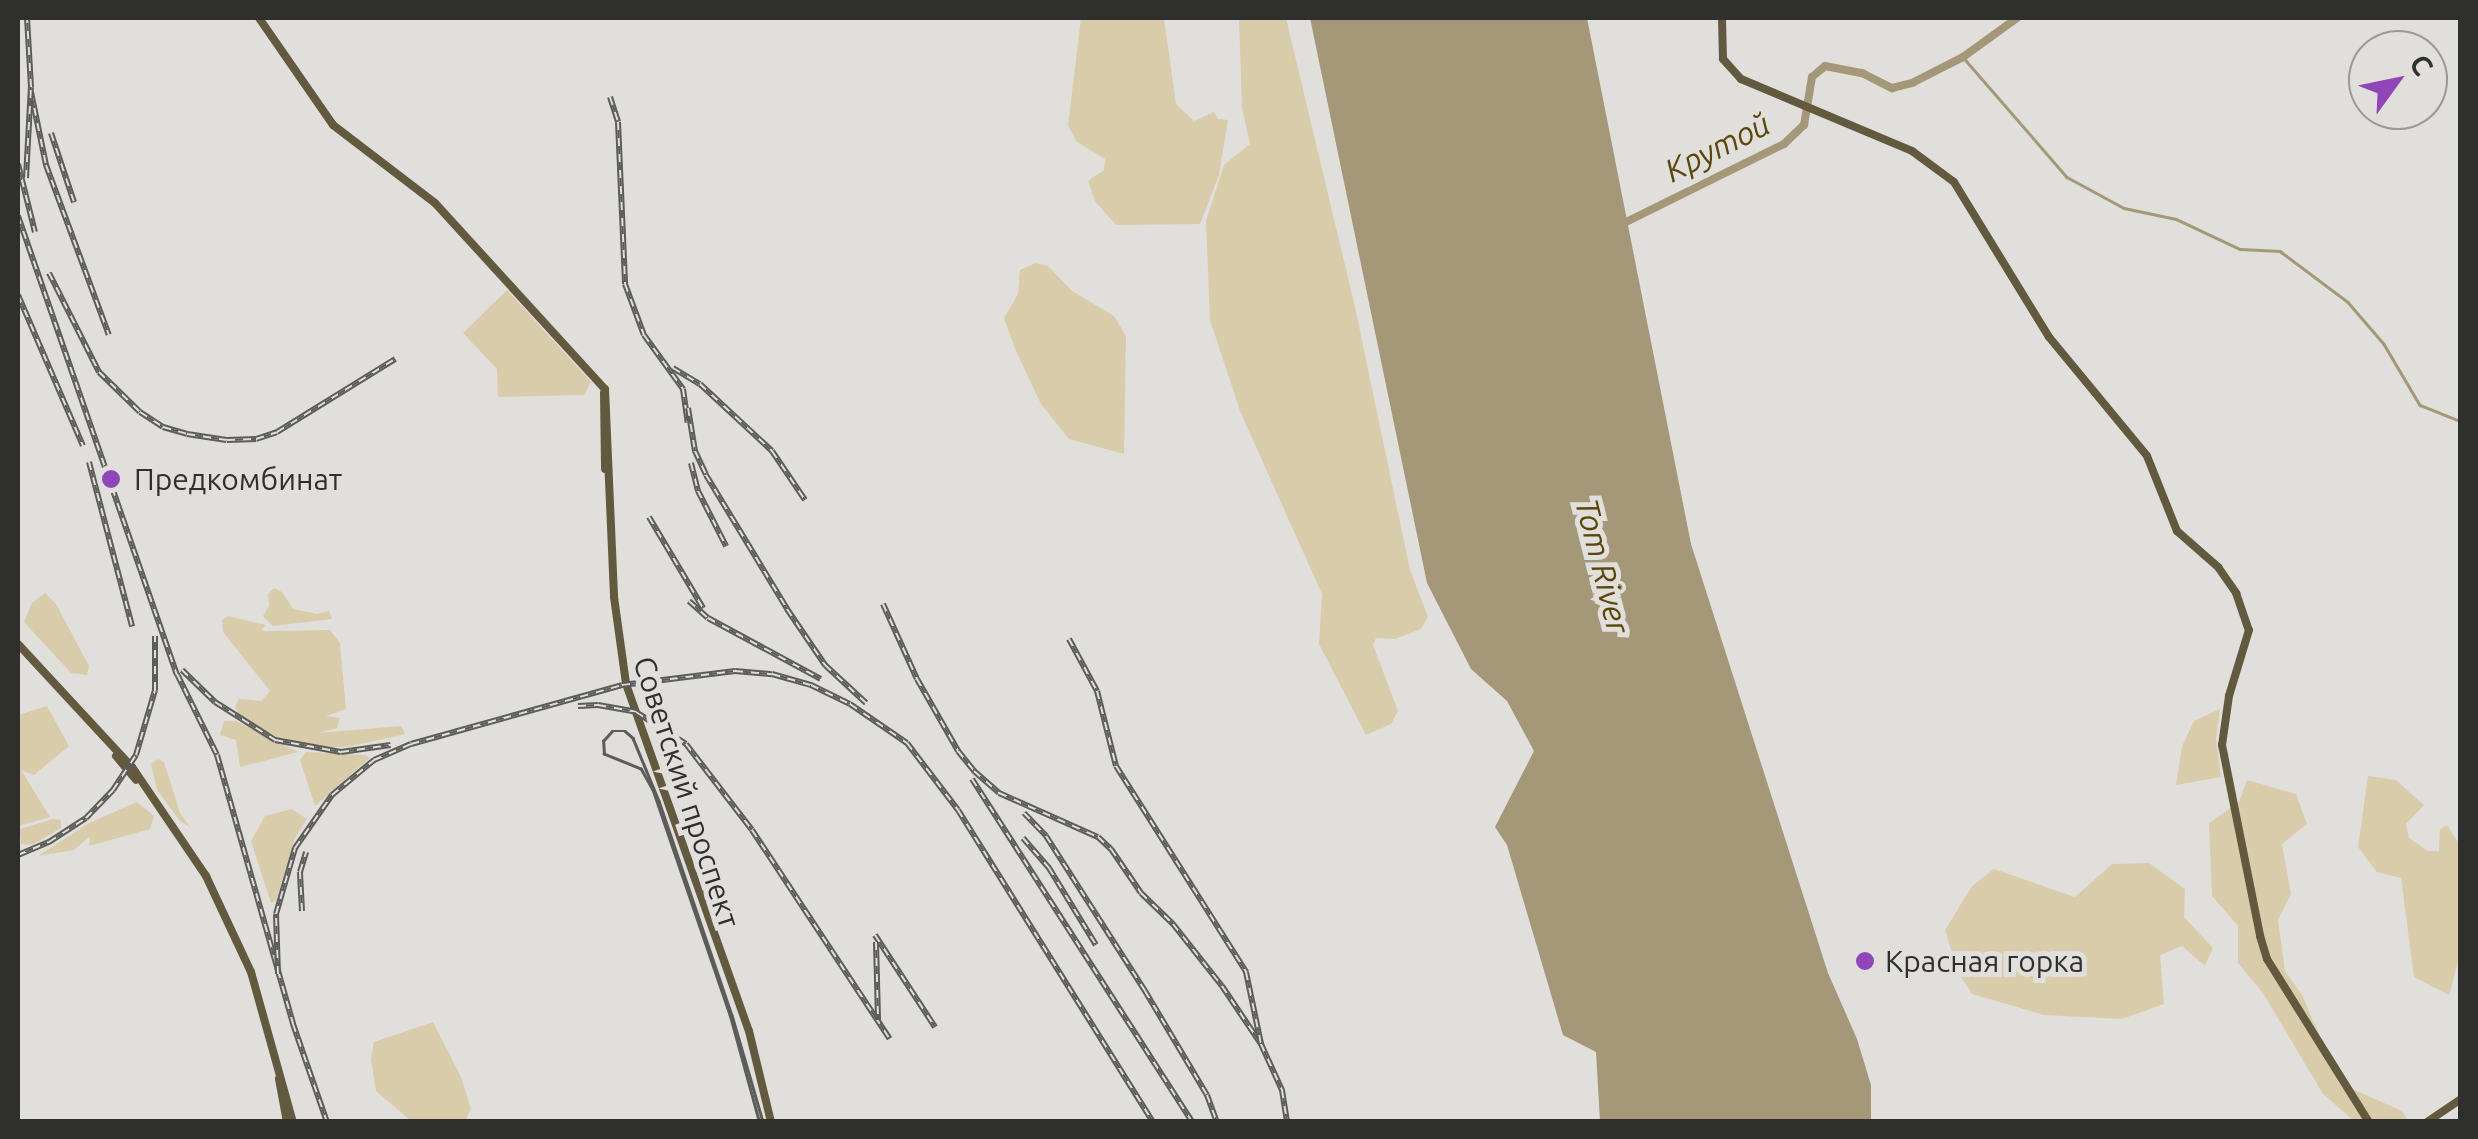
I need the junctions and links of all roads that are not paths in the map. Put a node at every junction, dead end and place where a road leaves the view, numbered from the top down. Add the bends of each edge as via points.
1 (259, 18) edge
2 (1722, 18) edge
3 (18, 647) edge
4 (2460, 1100) edge
5 (290, 1122) edge
6 (769, 1122) edge
7 (2369, 1122) edge
8 (2427, 1122) edge

1 - 6 main road, Советский проспект via 334,125 435,203 605,389 624,675 752,1042
2 - 7 main road via 1722,53 1741,79 1912,150 1954,182 2048,337 2147,456 2177,532 2218,567 2242,604 2248,630 2222,745 2260,936 2267,960
3 - 5 main road via 132,775 204,880 258,1006
4 - 8 main road

